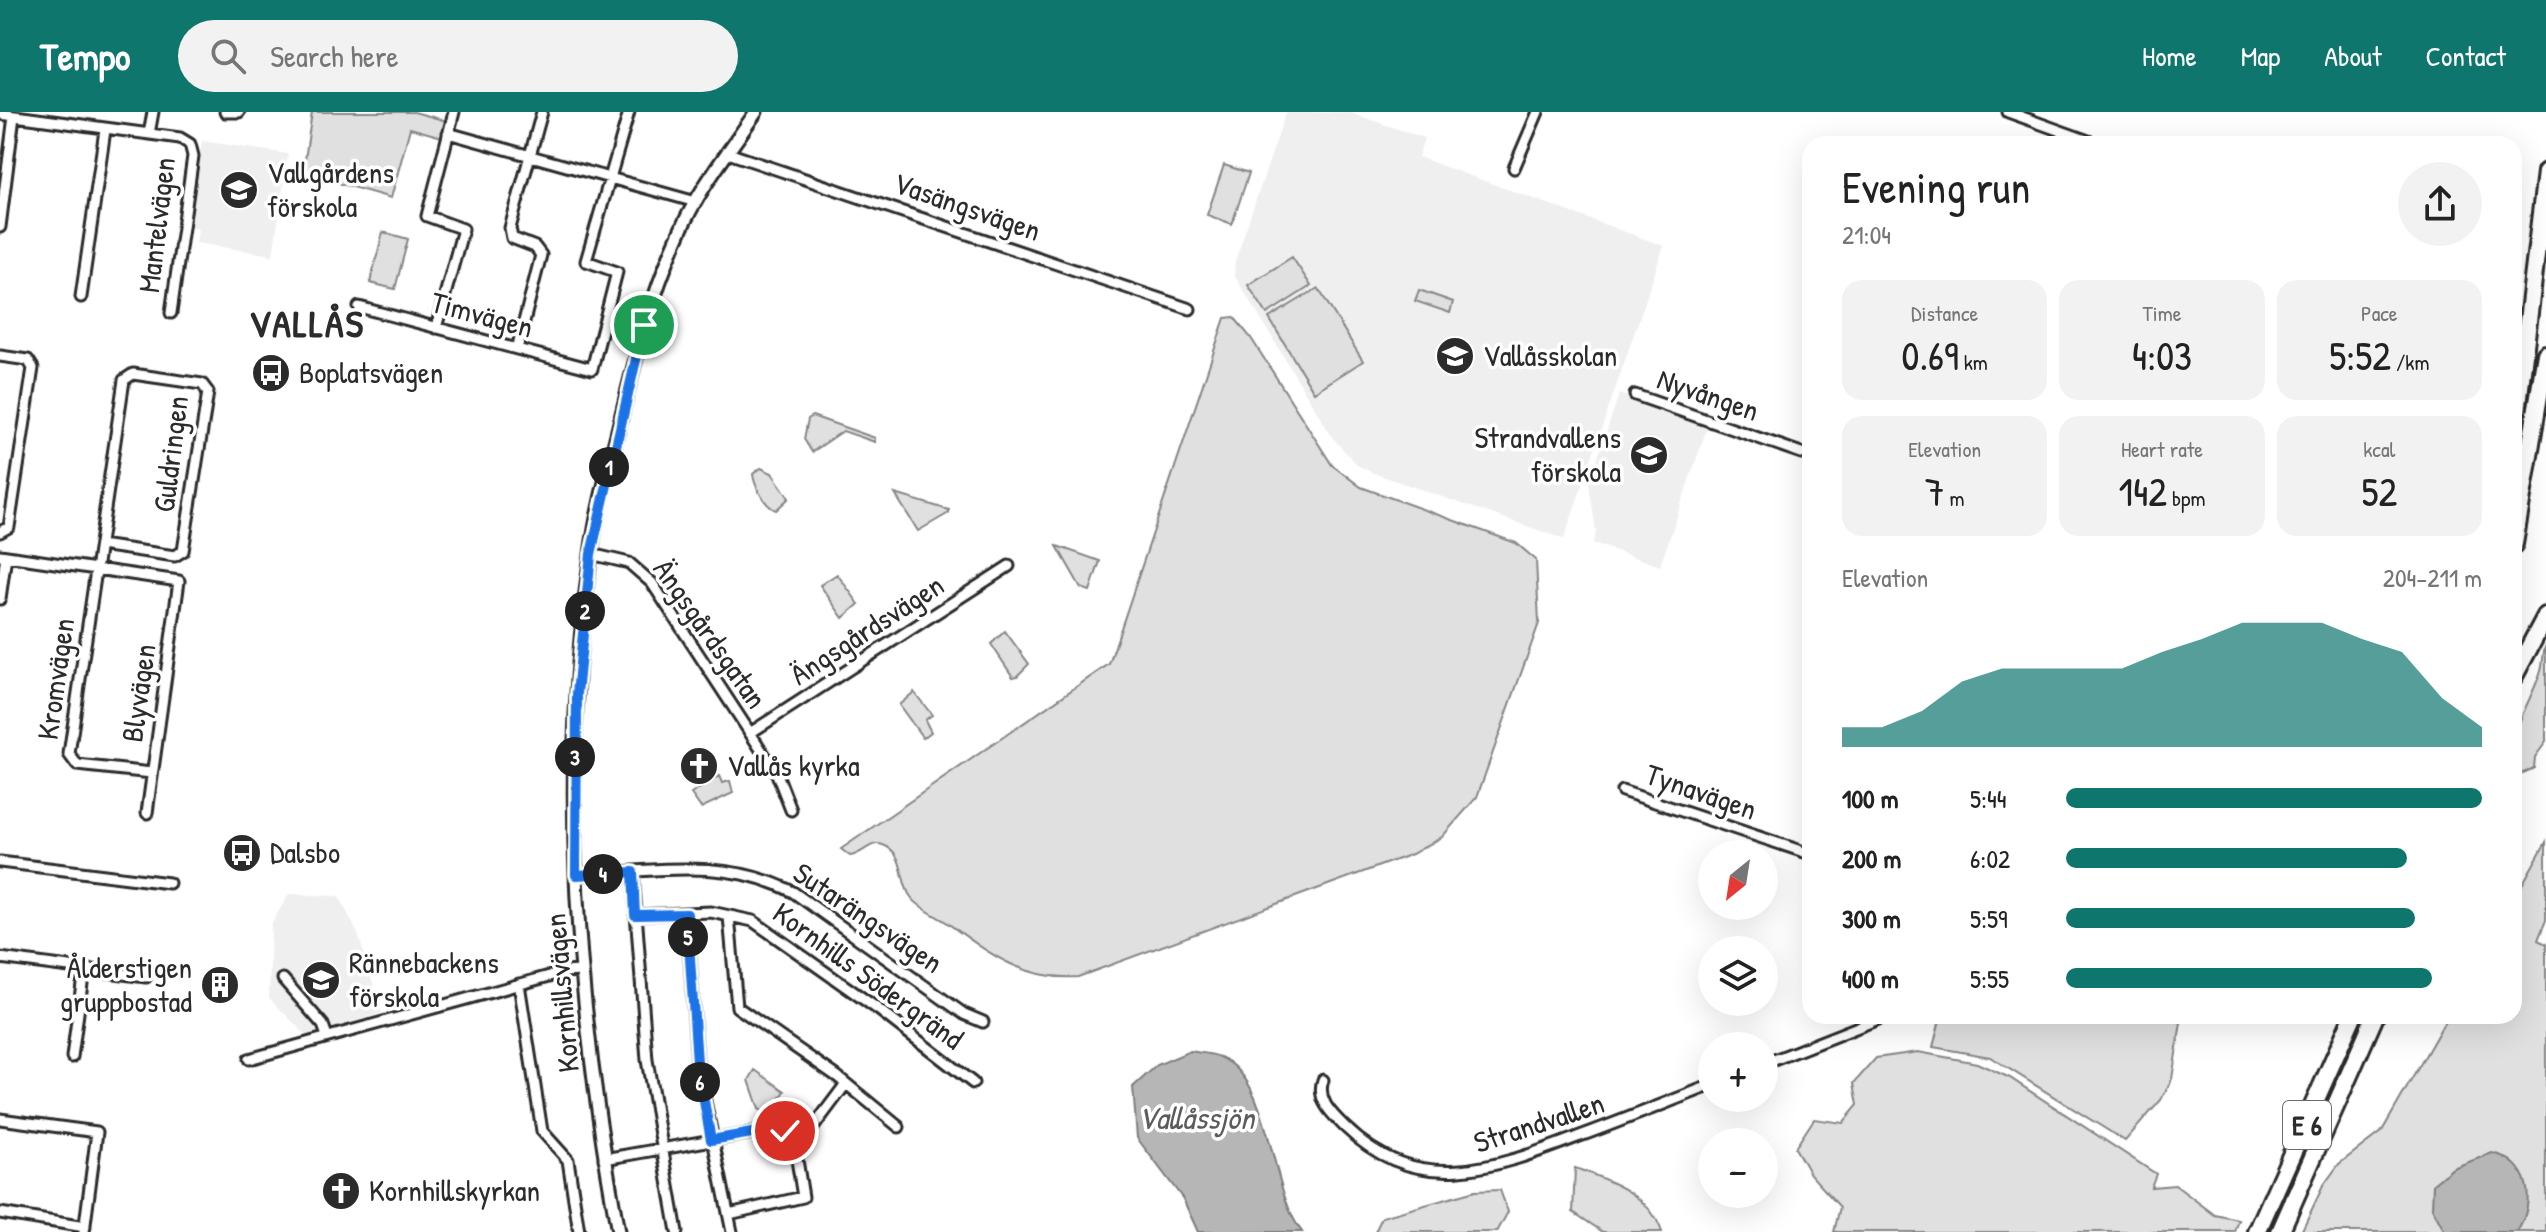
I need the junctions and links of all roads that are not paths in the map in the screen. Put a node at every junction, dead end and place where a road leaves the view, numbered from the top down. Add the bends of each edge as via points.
1 (153, 112) edge
2 (225, 112) edge
3 (239, 112) edge
4 (454, 112) edge
5 (542, 112) edge
6 (629, 112) edge
7 (756, 112) edge
8 (1538, 112) edge
9 (2008, 112) edge
10 (0, 114) edge
11 (14, 116) junction
12 (105, 130) junction
13 (448, 133) junction
14 (149, 134) junction
15 (2075, 136) edge
16 (728, 153) junction
17 (531, 155) junction
18 (1514, 168) dead end
19 (2546, 172) edge
20 (610, 177) junction
21 (696, 202) junction
22 (0, 227) edge
23 (81, 297) dead end
24 (359, 307) dead end
25 (1190, 309) dead end
26 (171, 313) dead end
27 (436, 328) junction
28 (517, 349) junction
29 (2546, 354) edge
30 (0, 356) edge
31 (2522, 371) edge
32 (1635, 395) dead end
33 (1802, 453) edge
34 (2522, 496) edge
35 (0, 532) edge
36 (100, 545) junction
37 (591, 554) junction
38 (3, 555) edge
39 (1009, 566) dead end
40 (97, 569) junction
41 (0, 599) edge
42 (2546, 616) edge
43 (2522, 661) edge
44 (750, 733) junction
45 (152, 773) junction
46 (1622, 791) dead end
47 (791, 810) dead end
48 (147, 813) dead end
49 (1802, 851) edge
50 (0, 862) edge
51 (633, 872) junction
52 (576, 875) junction
53 (169, 883) dead end
54 (687, 914) junction
55 (635, 915) junction
56 (729, 916) junction
57 (0, 958) edge
58 (84, 969) junction
59 (581, 971) junction
60 (146, 977) dead end
61 (283, 979) dead end
62 (519, 984) junction
63 (983, 1022) dead end
64 (1866, 1024) edge
65 (2349, 1024) edge
66 (2371, 1024) edge
67 (327, 1036) junction
68 (72, 1057) dead end
69 (1778, 1058) edge
70 (249, 1059) dead end
71 (1323, 1080) dead end
72 (973, 1083) dead end
73 (845, 1085) junction
74 (1698, 1090) edge
75 (0, 1119) edge
76 (899, 1127) dead end
77 (711, 1140) junction
78 (799, 1141) junction
79 (662, 1148) junction
80 (604, 1159) junction
81 (0, 1213) edge
82 (729, 1214) junction
83 (85, 1229) edge
84 (579, 1232) edge
85 (618, 1232) edge
86 (677, 1232) edge
87 (732, 1232) edge
88 (2257, 1232) edge
89 (2280, 1232) edge

1 - 14 street
2 - 3 street
4 - 13 street
5 - 17 street
6 - 20 street
7 - 16 street, Kornhillsvägen
8 - 18 street
9 - 15 street
10 - 11 street
11 - 12 street
11 - 22 street
12 - 14 street
12 - 23 street
13 - 17 street
13 - 27 street via 427,216 463,229
14 - 26 street, Mantelvägen via 180,138 190,144 193,156
16 - 21 street, Kornhillsvägen
16 - 25 street, Vasängsvägen
17 - 20 street
17 - 28 street via 510,234 541,255
19 - 31 highway
20 - 21 street
20 - 28 street, Timvägen via 586,261 617,272 592,369
21 - 37 street, Kornhillsvägen via 644,325
24 - 27 street, Timvägen
27 - 28 street, Timvägen
29 - 34 highway
30 - 35 street via 28,360 33,368 9,527
32 - 33 street, Nyvången
36 - 36 street, Guldringen via 127,374 202,384 208,392 183,551 175,556
36 - 40 street, Guldringen
37 - 44 street, Ängsgårdsgatan via 629,563 645,574
37 - 52 street, Kornhillsvägen via 577,694
38 - 40 street
38 - 41 street
39 - 44 street, Ängsgårdsvägen
40 - 45 street, Kromvägen via 69,754 77,765
40 - 45 street, Blyvägen via 179,581
42 - 43 highway
44 - 47 street, Ängsgårdsgatan via 777,774
45 - 48 street, Blyvägen
46 - 49 street, Tynavägen
50 - 53 street
51 - 52 street, Sutarängsvägen
51 - 55 street
51 - 63 street, Sutarängsvägen via 713,868 771,881
52 - 59 street, Kornhillsvägen
54 - 55 street, Kornhills Södergränd
54 - 56 street, Kornhills Södergränd
54 - 77 street via 697,1062
55 - 79 street via 647,1060
56 - 72 street, Kornhills Södergränd via 753,921 797,950
56 - 73 street via 737,1007
57 - 58 street
58 - 60 street
58 - 68 street
59 - 62 street
59 - 80 street, Kornhillsvägen
61 - 67 street
62 - 67 street
62 - 84 street via 542,1131 568,1160
64 - 69 street
65 - 88 highway, E 6
66 - 89 highway, E 6
67 - 70 street
71 - 74 street, Strandvallen via 1321,1097 1332,1113 1375,1149 1407,1163 1462,1172 1507,1163
73 - 76 street
73 - 78 street
75 - 83 street via 97,1132
77 - 78 street via 780,1129
77 - 79 street
77 - 82 street
78 - 82 street via 803,1197
79 - 80 street
79 - 86 street
80 - 85 street, Kornhillsvägen
81 - 83 street
82 - 87 street

